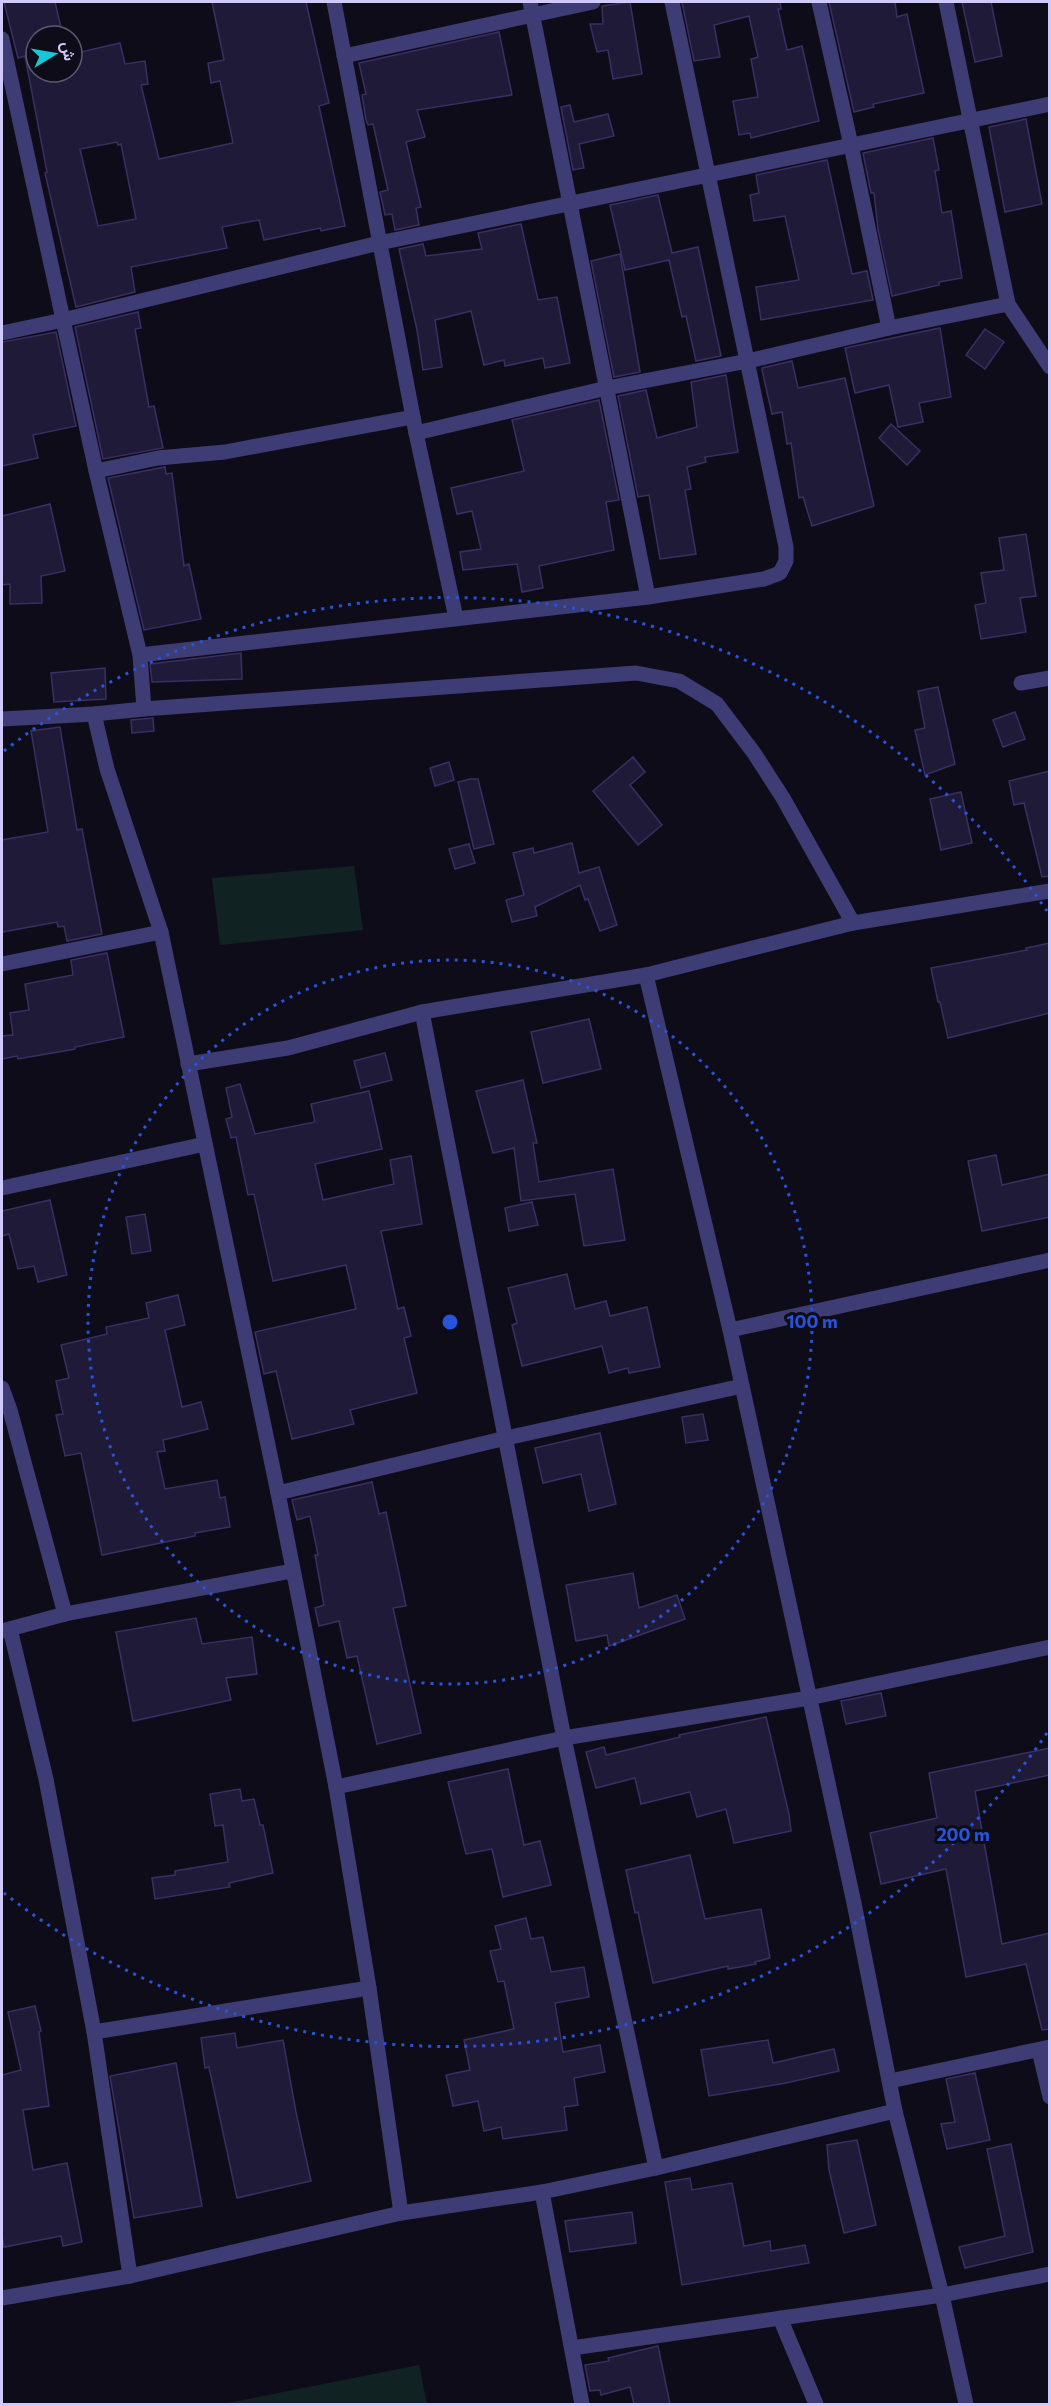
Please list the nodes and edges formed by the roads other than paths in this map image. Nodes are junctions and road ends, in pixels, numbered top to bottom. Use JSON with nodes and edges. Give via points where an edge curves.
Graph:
{"nodes":[{"id":1,"x":334,"y":2,"type":"edge"},
{"id":2,"x":593,"y":2,"type":"edge"},
{"id":3,"x":672,"y":2,"type":"edge"},
{"id":4,"x":819,"y":2,"type":"edge"},
{"id":5,"x":946,"y":2,"type":"edge"},
{"id":6,"x":531,"y":8,"type":"edge"},
{"id":7,"x":2,"y":39,"type":"edge"},
{"id":8,"x":344,"y":56,"type":"junction"},
{"id":9,"x":1050,"y":104,"type":"edge"},
{"id":10,"x":970,"y":120,"type":"junction"},
{"id":11,"x":851,"y":145,"type":"junction"},
{"id":12,"x":707,"y":174,"type":"junction"},
{"id":13,"x":568,"y":203,"type":"junction"},
{"id":14,"x":379,"y":243,"type":"junction"},
{"id":15,"x":1008,"y":304,"type":"junction"},
{"id":16,"x":63,"y":320,"type":"junction"},
{"id":17,"x":889,"y":328,"type":"junction"},
{"id":18,"x":2,"y":333,"type":"edge"},
{"id":19,"x":748,"y":361,"type":"junction"},
{"id":20,"x":1050,"y":367,"type":"edge"},
{"id":21,"x":607,"y":388,"type":"junction"},
{"id":22,"x":414,"y":425,"type":"junction"},
{"id":23,"x":96,"y":471,"type":"junction"},
{"id":24,"x":648,"y":597,"type":"junction"},
{"id":25,"x":456,"y":618,"type":"junction"},
{"id":26,"x":140,"y":656,"type":"junction"},
{"id":27,"x":1050,"y":678,"type":"edge"},
{"id":28,"x":1021,"y":683,"type":"dead end"},
{"id":29,"x":144,"y":709,"type":"junction"},
{"id":30,"x":94,"y":714,"type":"junction"},
{"id":31,"x":2,"y":718,"type":"edge"},
{"id":32,"x":1050,"y":891,"type":"edge"},
{"id":33,"x":853,"y":923,"type":"junction"},
{"id":34,"x":161,"y":932,"type":"junction"},
{"id":35,"x":2,"y":964,"type":"edge"},
{"id":36,"x":646,"y":975,"type":"junction"},
{"id":37,"x":422,"y":1012,"type":"junction"},
{"id":38,"x":188,"y":1064,"type":"junction"},
{"id":39,"x":205,"y":1144,"type":"junction"},
{"id":40,"x":2,"y":1188,"type":"edge"},
{"id":41,"x":1050,"y":1260,"type":"edge"},
{"id":42,"x":730,"y":1330,"type":"junction"},
{"id":43,"x":742,"y":1386,"type":"junction"},
{"id":44,"x":2,"y":1388,"type":"edge"},
{"id":45,"x":506,"y":1438,"type":"junction"},
{"id":46,"x":278,"y":1493,"type":"junction"},
{"id":47,"x":292,"y":1571,"type":"junction"},
{"id":48,"x":65,"y":1614,"type":"junction"},
{"id":49,"x":6,"y":1630,"type":"edge"},
{"id":50,"x":1050,"y":1647,"type":"edge"},
{"id":51,"x":809,"y":1698,"type":"junction"},
{"id":52,"x":564,"y":1738,"type":"junction"},
{"id":53,"x":336,"y":1787,"type":"junction"},
{"id":54,"x":369,"y":1988,"type":"junction"},
{"id":55,"x":94,"y":2032,"type":"junction"},
{"id":56,"x":1044,"y":2049,"type":"edge"},
{"id":57,"x":890,"y":2081,"type":"junction"},
{"id":58,"x":1050,"y":2097,"type":"edge"},
{"id":59,"x":895,"y":2111,"type":"junction"},
{"id":60,"x":656,"y":2168,"type":"junction"},
{"id":61,"x":542,"y":2192,"type":"junction"},
{"id":62,"x":401,"y":2213,"type":"junction"},
{"id":63,"x":1050,"y":2274,"type":"edge"},
{"id":64,"x":130,"y":2276,"type":"junction"},
{"id":65,"x":942,"y":2295,"type":"junction"},
{"id":66,"x":2,"y":2298,"type":"edge"},
{"id":67,"x":780,"y":2318,"type":"junction"},
{"id":68,"x":572,"y":2348,"type":"junction"},
{"id":69,"x":582,"y":2404,"type":"edge"},
{"id":70,"x":816,"y":2404,"type":"edge"},
{"id":71,"x":966,"y":2404,"type":"edge"}],
"edges":[{"from":1,"to":8,"type":"street"},
{"from":2,"to":6,"type":"street"},
{"from":3,"to":12,"type":"street"},
{"from":4,"to":11,"type":"street"},
{"from":5,"to":10,"type":"street"},
{"from":6,"to":8,"type":"street"},
{"from":6,"to":13,"type":"street"},
{"from":7,"to":16,"type":"street"},
{"from":8,"to":14,"type":"street"},
{"from":9,"to":10,"type":"street"},
{"from":10,"to":11,"type":"street"},
{"from":10,"to":15,"type":"street"},
{"from":11,"to":12,"type":"street"},
{"from":11,"to":17,"type":"street"},
{"from":12,"to":13,"type":"street"},
{"from":12,"to":19,"type":"street"},
{"from":13,"to":14,"type":"street"},
{"from":13,"to":21,"type":"street"},
{"from":14,"to":16,"type":"street"},
{"from":14,"to":22,"type":"street"},
{"from":15,"to":17,"type":"street"},
{"from":15,"to":20,"type":"street"},
{"from":16,"to":18,"type":"street"},
{"from":16,"to":23,"type":"street"},
{"from":17,"to":19,"type":"street"},
{"from":19,"to":21,"type":"street"},
{"from":19,"to":24,"type":"street","via":[[786,561],[780,573],[764,579]]},
{"from":21,"to":22,"type":"street"},
{"from":21,"to":24,"type":"street"},
{"from":22,"to":23,"type":"street","via":[[158,458]]},
{"from":22,"to":25,"type":"street"},
{"from":23,"to":26,"type":"street"},
{"from":24,"to":25,"type":"street"},
{"from":25,"to":26,"type":"street"},
{"from":26,"to":29,"type":"street"},
{"from":27,"to":28,"type":"street"},
{"from":29,"to":30,"type":"street"},
{"from":29,"to":33,"type":"street","via":[[636,673],[679,681],[717,704],[754,753]]},
{"from":30,"to":31,"type":"street"},
{"from":30,"to":34,"type":"street","via":[[107,769]]},
{"from":32,"to":33,"type":"street"},
{"from":33,"to":36,"type":"street"},
{"from":34,"to":35,"type":"street"},
{"from":34,"to":38,"type":"street"},
{"from":36,"to":37,"type":"street"},
{"from":36,"to":42,"type":"street"},
{"from":37,"to":38,"type":"street","via":[[288,1048]]},
{"from":37,"to":45,"type":"street"},
{"from":38,"to":39,"type":"street"},
{"from":39,"to":40,"type":"street"},
{"from":39,"to":46,"type":"street"},
{"from":41,"to":42,"type":"street"},
{"from":42,"to":43,"type":"street"},
{"from":43,"to":45,"type":"street"},
{"from":43,"to":51,"type":"street"},
{"from":44,"to":48,"type":"street"},
{"from":45,"to":46,"type":"street"},
{"from":45,"to":52,"type":"street"},
{"from":46,"to":47,"type":"street"},
{"from":47,"to":48,"type":"street"},
{"from":47,"to":53,"type":"street"},
{"from":48,"to":49,"type":"street"},
{"from":49,"to":55,"type":"street","via":[[46,1779]]},
{"from":50,"to":51,"type":"street"},
{"from":51,"to":52,"type":"street"},
{"from":51,"to":57,"type":"street"},
{"from":52,"to":53,"type":"street"},
{"from":52,"to":60,"type":"street"},
{"from":53,"to":54,"type":"street"},
{"from":54,"to":55,"type":"street"},
{"from":54,"to":62,"type":"street"},
{"from":55,"to":64,"type":"street"},
{"from":56,"to":57,"type":"street"},
{"from":56,"to":58,"type":"street"},
{"from":57,"to":59,"type":"street"},
{"from":59,"to":60,"type":"street"},
{"from":59,"to":65,"type":"street"},
{"from":60,"to":61,"type":"street"},
{"from":61,"to":62,"type":"street"},
{"from":61,"to":68,"type":"street"},
{"from":62,"to":64,"type":"street"},
{"from":63,"to":65,"type":"street"},
{"from":64,"to":66,"type":"street"},
{"from":65,"to":67,"type":"street"},
{"from":65,"to":71,"type":"street"},
{"from":67,"to":68,"type":"street"},
{"from":67,"to":70,"type":"street"},
{"from":68,"to":69,"type":"street"}]}
